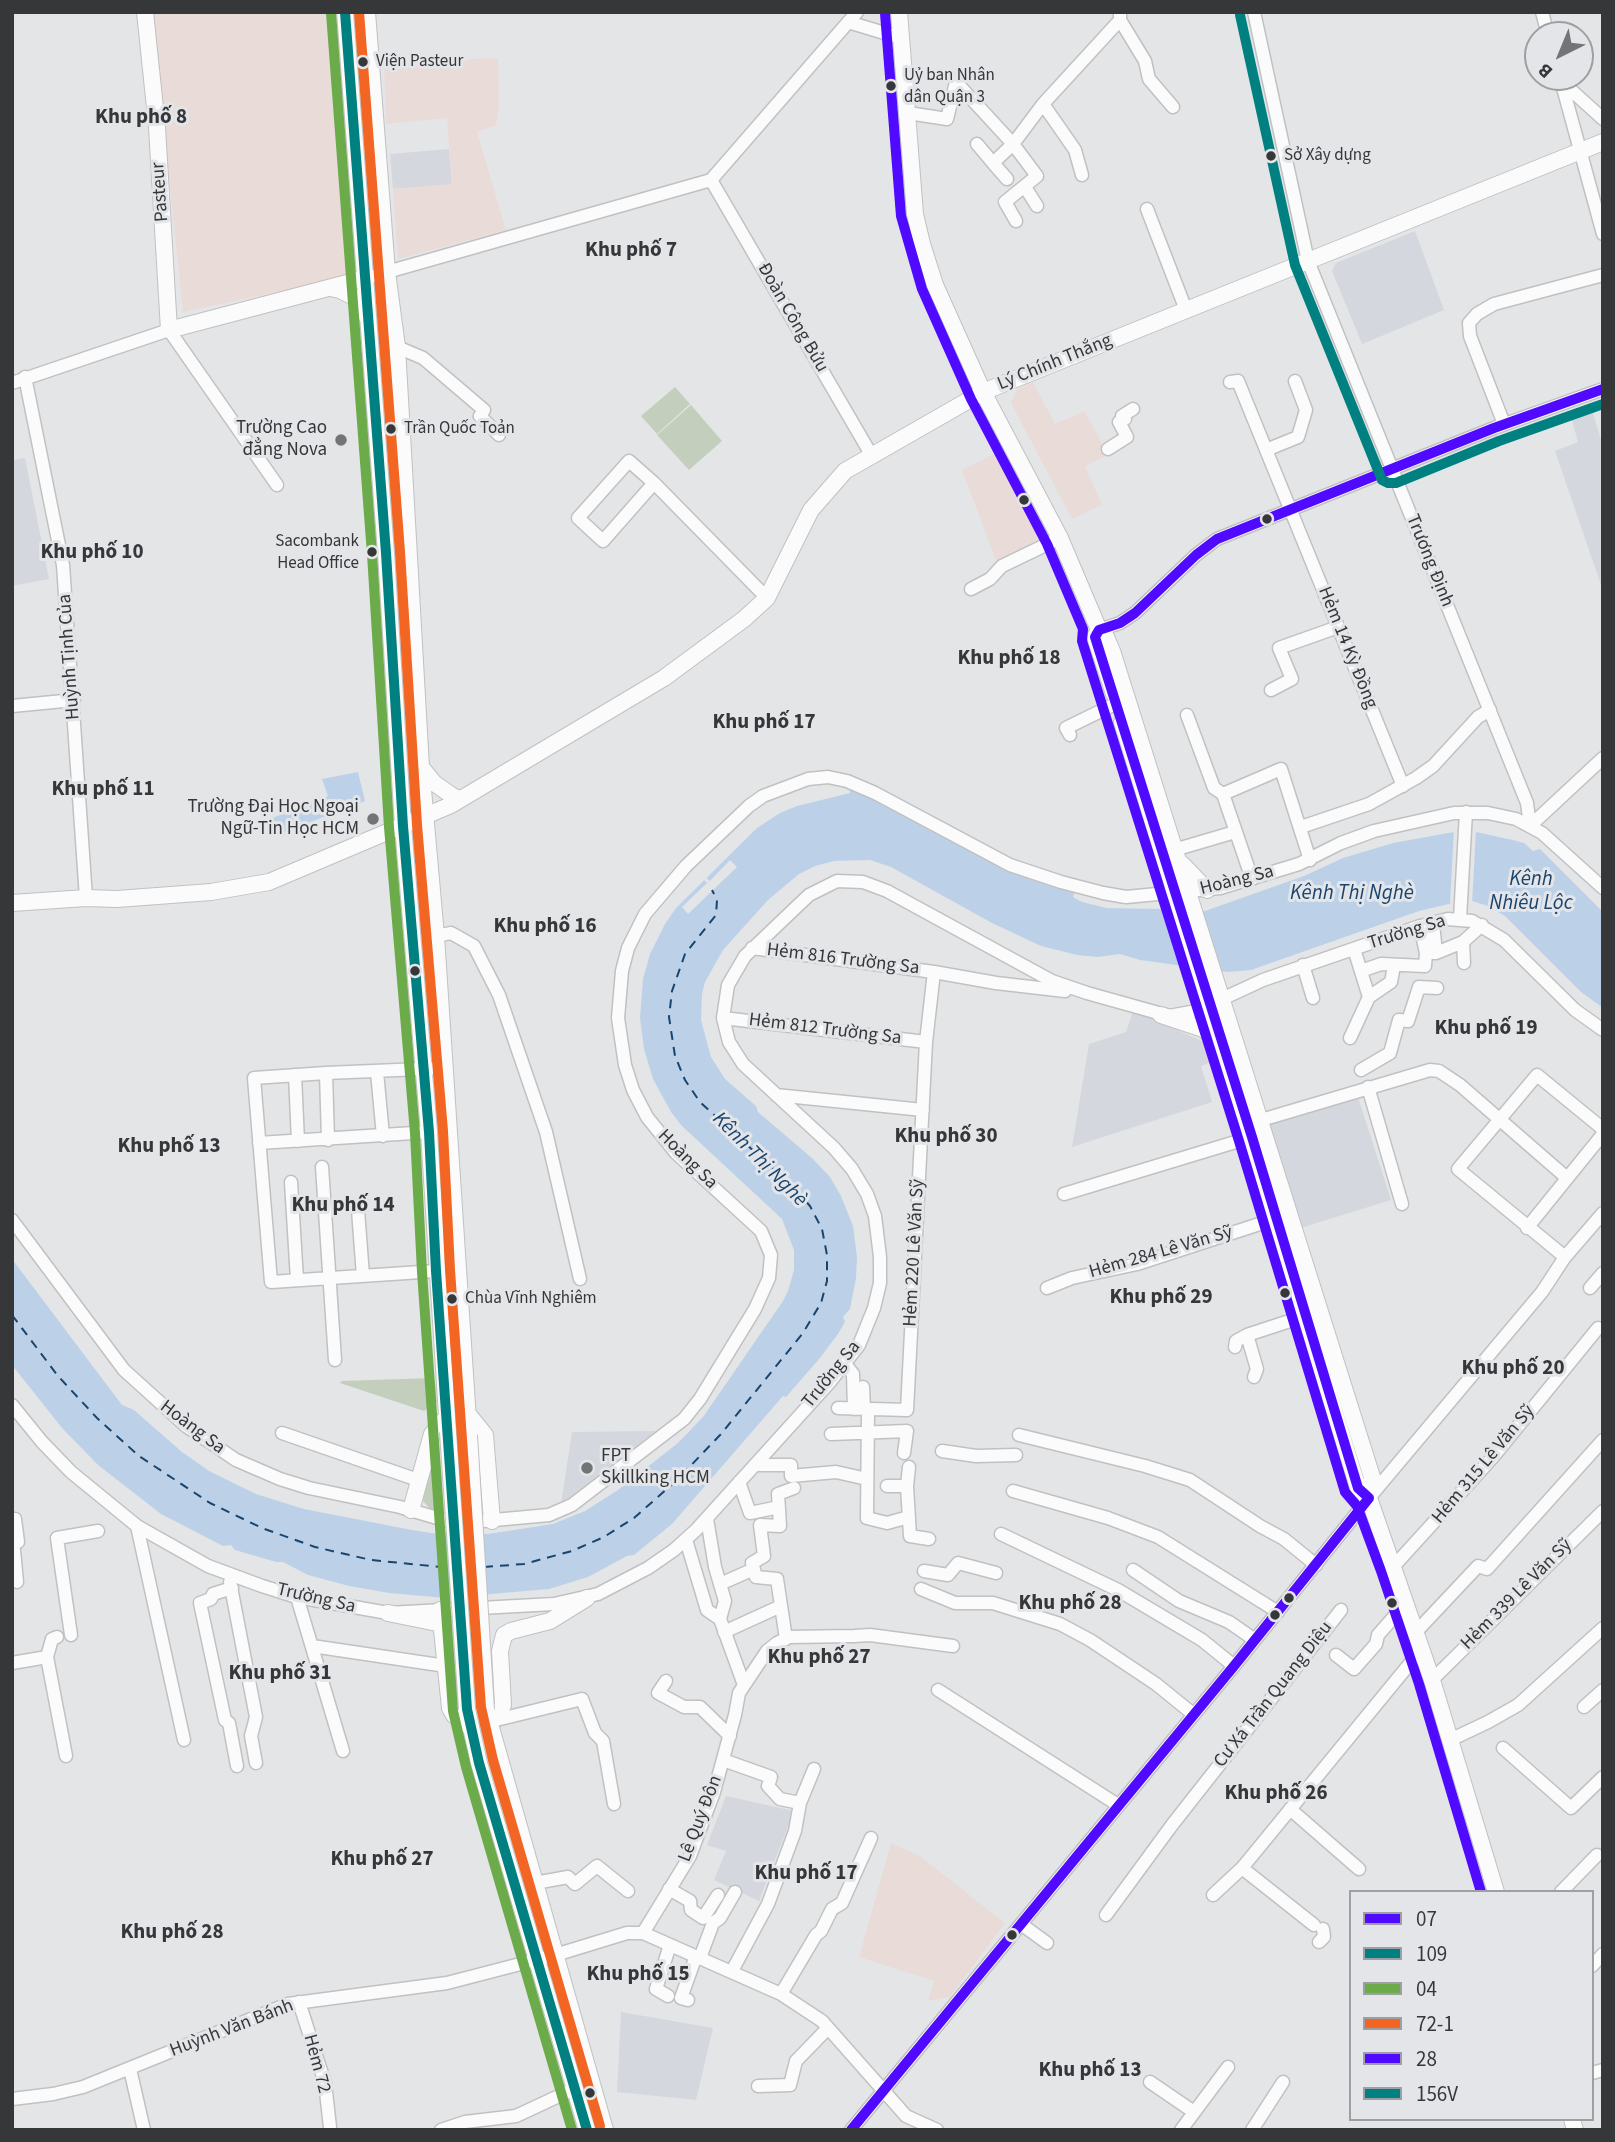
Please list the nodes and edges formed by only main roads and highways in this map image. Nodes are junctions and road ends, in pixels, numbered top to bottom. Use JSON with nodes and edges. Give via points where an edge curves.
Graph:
{"nodes":[{"id":1,"x":145,"y":12,"type":"edge"},
{"id":2,"x":345,"y":12,"type":"edge"},
{"id":3,"x":368,"y":12,"type":"edge"},
{"id":4,"x":899,"y":12,"type":"edge"},
{"id":5,"x":1603,"y":142,"type":"edge"},
{"id":6,"x":366,"y":278,"type":"junction"},
{"id":7,"x":330,"y":288,"type":"junction"},
{"id":8,"x":369,"y":322,"type":"junction"},
{"id":9,"x":983,"y":392,"type":"junction"},
{"id":10,"x":1099,"y":630,"type":"junction"},
{"id":11,"x":421,"y":767,"type":"junction"},
{"id":12,"x":461,"y":799,"type":"junction"},
{"id":13,"x":425,"y":817,"type":"junction"},
{"id":14,"x":403,"y":826,"type":"junction"},
{"id":15,"x":1175,"y":853,"type":"junction"},
{"id":16,"x":1207,"y":890,"type":"road end"},
{"id":17,"x":1182,"y":893,"type":"junction"},
{"id":18,"x":12,"y":903,"type":"edge"},
{"id":19,"x":1213,"y":993,"type":"junction"},
{"id":20,"x":1161,"y":1015,"type":"road end"},
{"id":21,"x":1223,"y":1047,"type":"junction"},
{"id":22,"x":1252,"y":1127,"type":"junction"},
{"id":23,"x":1283,"y":1217,"type":"junction"},
{"id":24,"x":444,"y":1373,"type":"junction"},
{"id":25,"x":465,"y":1377,"type":"junction"},
{"id":26,"x":468,"y":1415,"type":"junction"},
{"id":27,"x":447,"y":1424,"type":"junction"},
{"id":28,"x":1369,"y":1498,"type":"junction"},
{"id":29,"x":411,"y":1510,"type":"road end"},
{"id":30,"x":492,"y":1521,"type":"road end"},
{"id":31,"x":587,"y":1598,"type":"road end"},
{"id":32,"x":388,"y":1612,"type":"road end"},
{"id":33,"x":487,"y":1716,"type":"junction"},
{"id":34,"x":470,"y":1727,"type":"junction"},
{"id":35,"x":1495,"y":1890,"type":"edge"},
{"id":36,"x":587,"y":2130,"type":"edge"},
{"id":37,"x":605,"y":2130,"type":"edge"}],
"edges":[{"from":1,"to":7,"type":"main road","name":"Pasteur","via":[[170,330]]},
{"from":2,"to":6,"type":"main road"},
{"from":3,"to":11,"type":"main road","via":[[397,347]]},
{"from":4,"to":9,"type":"main road","via":[[915,214],[935,285]]},
{"from":5,"to":9,"type":"main road","name":"Lý Chính Thắng"},
{"from":6,"to":7,"type":"main road"},
{"from":6,"to":8,"type":"main road"},
{"from":7,"to":8,"type":"main road","via":[[354,297]]},
{"from":8,"to":14,"type":"main road"},
{"from":9,"to":10,"type":"main road","via":[[1060,538]]},
{"from":9,"to":12,"type":"main road","name":"Lý Chính Thắng","via":[[845,471],[811,510],[767,598],[744,620],[685,665]]},
{"from":10,"to":15,"type":"main road","via":[[1112,651]]},
{"from":10,"to":17,"type":"main road","via":[[1095,638]]},
{"from":11,"to":12,"type":"main road","via":[[434,783]]},
{"from":11,"to":13,"type":"main road"},
{"from":12,"to":13,"type":"main road","name":"Lý Chính Thắng"},
{"from":13,"to":14,"type":"main road","name":"Lý Chính Thắng"},
{"from":13,"to":25,"type":"main road"},
{"from":14,"to":18,"type":"main road","name":"Lý Chính Thắng","via":[[269,882],[211,892]]},
{"from":14,"to":24,"type":"main road"},
{"from":15,"to":16,"type":"main road"},
{"from":15,"to":17,"type":"main road"},
{"from":17,"to":19,"type":"main road"},
{"from":19,"to":21,"type":"main road"},
{"from":19,"to":22,"type":"main road"},
{"from":20,"to":21,"type":"main road","via":[[1203,1029]]},
{"from":21,"to":22,"type":"main road"},
{"from":22,"to":23,"type":"main road"},
{"from":23,"to":28,"type":"main road","via":[[1372,1477]]},
{"from":23,"to":28,"type":"main road","via":[[1305,1315],[1358,1488]]},
{"from":24,"to":25,"type":"main road"},
{"from":24,"to":27,"type":"main road"},
{"from":25,"to":26,"type":"main road"},
{"from":26,"to":30,"type":"main road","via":[[485,1435]]},
{"from":26,"to":33,"type":"main road","bridge":true},
{"from":27,"to":29,"type":"main road","via":[[432,1433]]},
{"from":27,"to":34,"type":"main road","bridge":true},
{"from":28,"to":35,"type":"main road","via":[[1432,1681]]},
{"from":31,"to":33,"type":"main road","via":[[550,1621],[503,1636],[503,1704],[500,1712]]},
{"from":32,"to":34,"type":"main road","via":[[441,1617],[451,1711]]},
{"from":33,"to":37,"type":"main road"},
{"from":34,"to":36,"type":"main road"}]}
